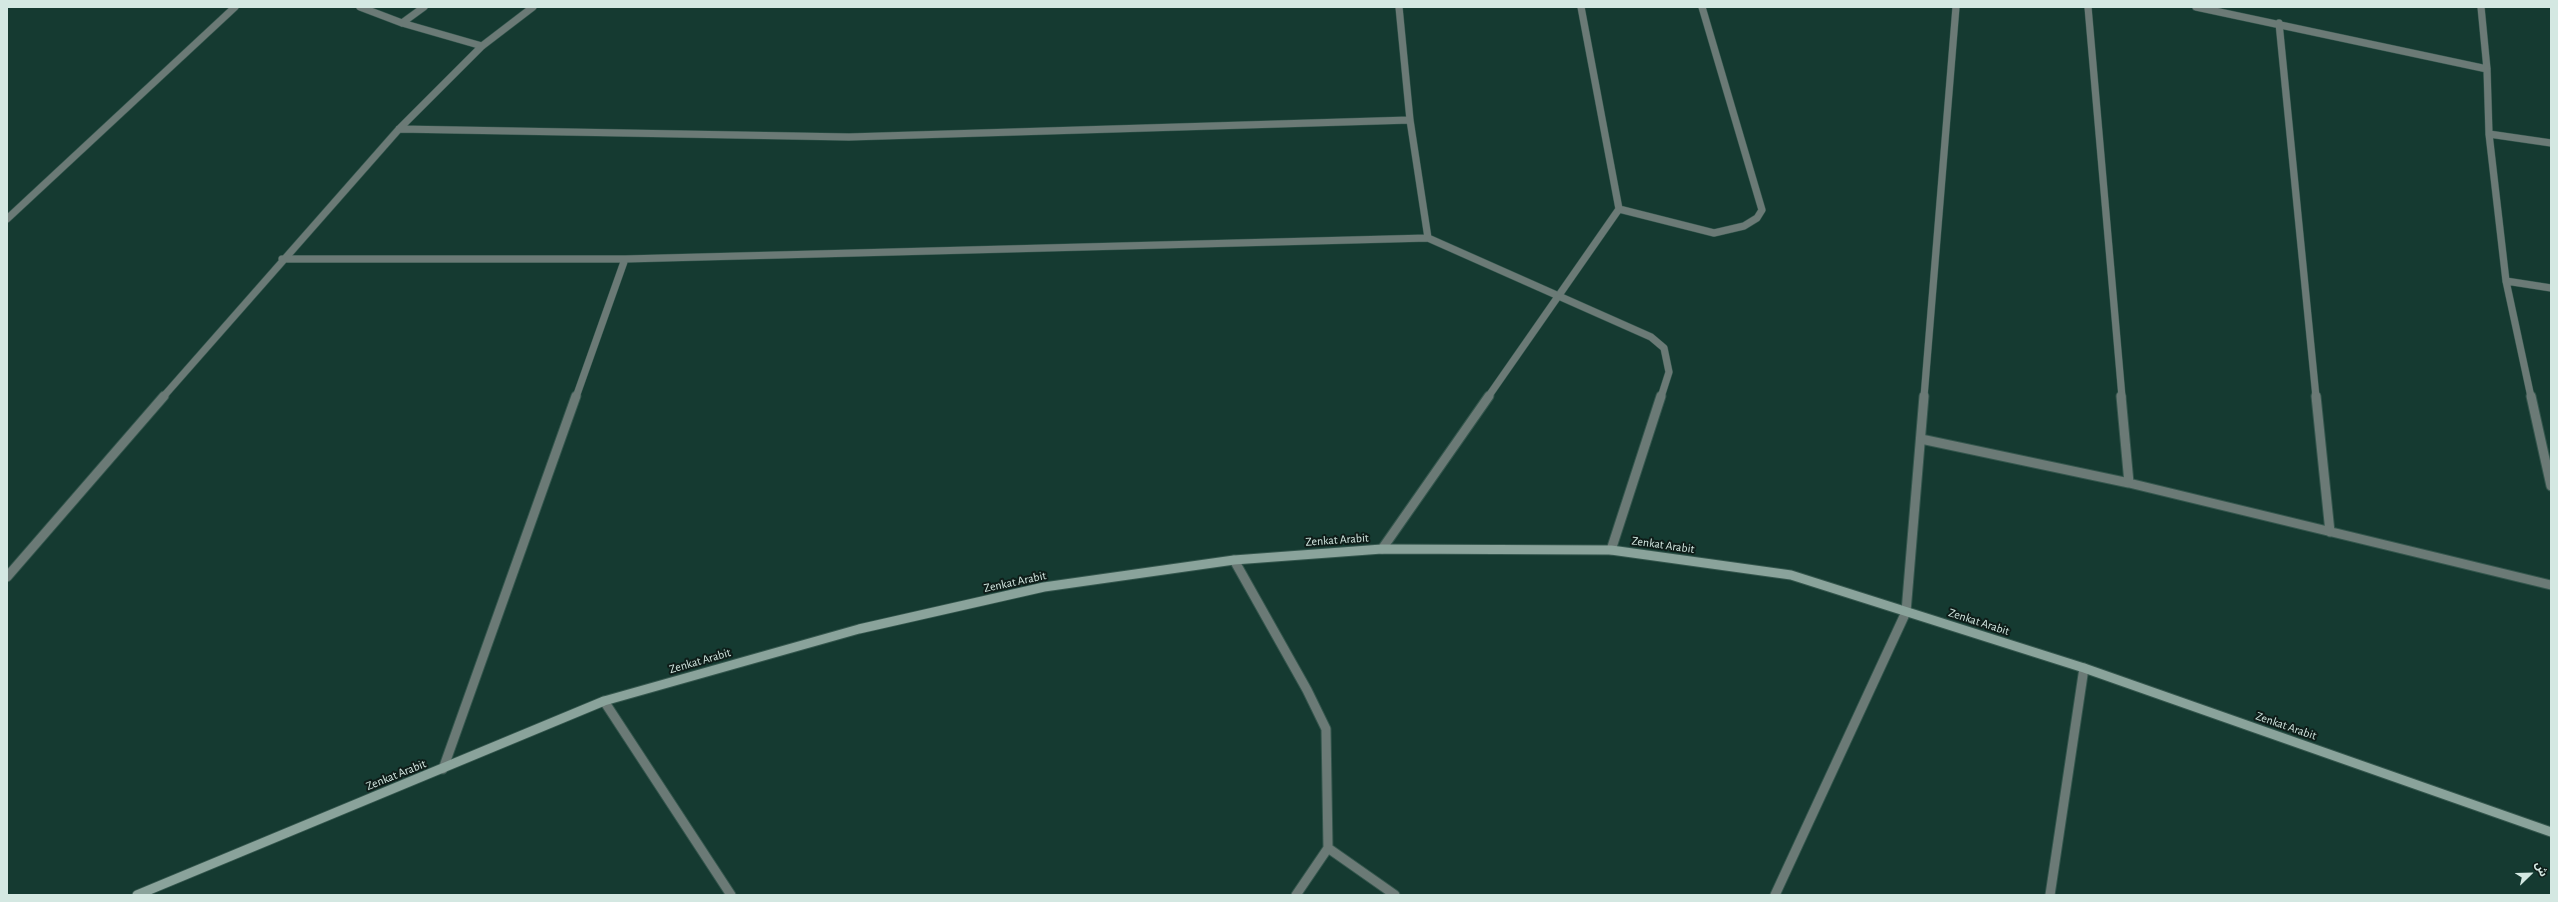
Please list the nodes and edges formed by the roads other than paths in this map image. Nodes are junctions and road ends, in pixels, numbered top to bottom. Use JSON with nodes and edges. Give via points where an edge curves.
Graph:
{"nodes":[{"id":1,"x":234,"y":7,"type":"edge"},
{"id":2,"x":360,"y":7,"type":"edge"},
{"id":3,"x":424,"y":7,"type":"edge"},
{"id":4,"x":533,"y":7,"type":"edge"},
{"id":5,"x":1399,"y":7,"type":"edge"},
{"id":6,"x":1581,"y":7,"type":"edge"},
{"id":7,"x":1702,"y":7,"type":"edge"},
{"id":8,"x":1956,"y":7,"type":"edge"},
{"id":9,"x":2088,"y":7,"type":"edge"},
{"id":10,"x":2196,"y":7,"type":"edge"},
{"id":11,"x":2481,"y":7,"type":"edge"},
{"id":12,"x":402,"y":23,"type":"junction"},
{"id":13,"x":2280,"y":23,"type":"junction"},
{"id":14,"x":482,"y":46,"type":"junction"},
{"id":15,"x":2487,"y":69,"type":"junction"},
{"id":16,"x":1410,"y":120,"type":"junction"},
{"id":17,"x":399,"y":129,"type":"junction"},
{"id":18,"x":2489,"y":134,"type":"junction"},
{"id":19,"x":2551,"y":143,"type":"edge"},
{"id":20,"x":1619,"y":209,"type":"junction"},
{"id":21,"x":7,"y":219,"type":"edge"},
{"id":22,"x":1428,"y":238,"type":"junction"},
{"id":23,"x":282,"y":259,"type":"junction"},
{"id":24,"x":625,"y":259,"type":"junction"},
{"id":25,"x":2506,"y":281,"type":"junction"},
{"id":26,"x":2551,"y":288,"type":"edge"},
{"id":27,"x":1558,"y":296,"type":"junction"},
{"id":28,"x":1921,"y":439,"type":"junction"},
{"id":29,"x":2548,"y":459,"type":"edge"},
{"id":30,"x":2130,"y":484,"type":"junction"},
{"id":31,"x":2551,"y":486,"type":"edge"},
{"id":32,"x":2330,"y":532,"type":"junction"},
{"id":33,"x":1382,"y":549,"type":"junction"},
{"id":34,"x":1611,"y":550,"type":"junction"},
{"id":35,"x":1234,"y":560,"type":"junction"},
{"id":36,"x":7,"y":577,"type":"edge"},
{"id":37,"x":2551,"y":585,"type":"edge"},
{"id":38,"x":1906,"y":612,"type":"junction"},
{"id":39,"x":2084,"y":668,"type":"junction"},
{"id":40,"x":604,"y":701,"type":"junction"},
{"id":41,"x":443,"y":769,"type":"junction"},
{"id":42,"x":2551,"y":832,"type":"edge"},
{"id":43,"x":1328,"y":848,"type":"junction"},
{"id":44,"x":137,"y":895,"type":"edge"},
{"id":45,"x":731,"y":895,"type":"edge"},
{"id":46,"x":1296,"y":895,"type":"edge"},
{"id":47,"x":1395,"y":895,"type":"edge"},
{"id":48,"x":1775,"y":895,"type":"edge"},
{"id":49,"x":2050,"y":895,"type":"edge"}],
"edges":[{"from":1,"to":21,"type":"street"},
{"from":2,"to":12,"type":"street"},
{"from":3,"to":12,"type":"street"},
{"from":4,"to":14,"type":"street"},
{"from":5,"to":16,"type":"street"},
{"from":6,"to":20,"type":"street"},
{"from":7,"to":20,"type":"street","via":[[1762,210],[1757,218],[1744,226],[1714,233]]},
{"from":8,"to":28,"type":"street"},
{"from":9,"to":30,"type":"street"},
{"from":10,"to":13,"type":"street"},
{"from":11,"to":15,"type":"street"},
{"from":12,"to":14,"type":"street"},
{"from":13,"to":15,"type":"street"},
{"from":13,"to":32,"type":"street"},
{"from":14,"to":17,"type":"street"},
{"from":15,"to":18,"type":"street"},
{"from":16,"to":17,"type":"street","via":[[849,137]]},
{"from":16,"to":22,"type":"street"},
{"from":17,"to":23,"type":"street"},
{"from":18,"to":19,"type":"street"},
{"from":18,"to":25,"type":"street"},
{"from":20,"to":27,"type":"street"},
{"from":22,"to":24,"type":"street"},
{"from":22,"to":27,"type":"street"},
{"from":23,"to":24,"type":"street"},
{"from":23,"to":36,"type":"street"},
{"from":24,"to":41,"type":"street"},
{"from":25,"to":26,"type":"street"},
{"from":25,"to":29,"type":"street"},
{"from":27,"to":33,"type":"street"},
{"from":27,"to":34,"type":"street","via":[[1651,337],[1664,348],[1668,360],[1669,372]]},
{"from":28,"to":30,"type":"street"},
{"from":28,"to":38,"type":"street"},
{"from":29,"to":31,"type":"street"},
{"from":30,"to":32,"type":"street"},
{"from":32,"to":37,"type":"street"},
{"from":33,"to":34,"type":"street","name":"Zenkat Arabit"},
{"from":33,"to":35,"type":"street","name":"Zenkat Arabit"},
{"from":34,"to":38,"type":"street","name":"Zenkat Arabit","via":[[1791,575]]},
{"from":35,"to":40,"type":"street","name":"Zenkat Arabit","via":[[1037,589],[859,629]]},
{"from":35,"to":43,"type":"street","via":[[1326,729]]},
{"from":38,"to":39,"type":"street","name":"Zenkat Arabit"},
{"from":38,"to":48,"type":"street"},
{"from":39,"to":42,"type":"street","name":"Zenkat Arabit"},
{"from":39,"to":49,"type":"street"},
{"from":40,"to":41,"type":"street","name":"Zenkat Arabit"},
{"from":40,"to":45,"type":"street"},
{"from":41,"to":44,"type":"street","name":"Zenkat Arabit"},
{"from":43,"to":46,"type":"street"},
{"from":43,"to":47,"type":"street"}]}
